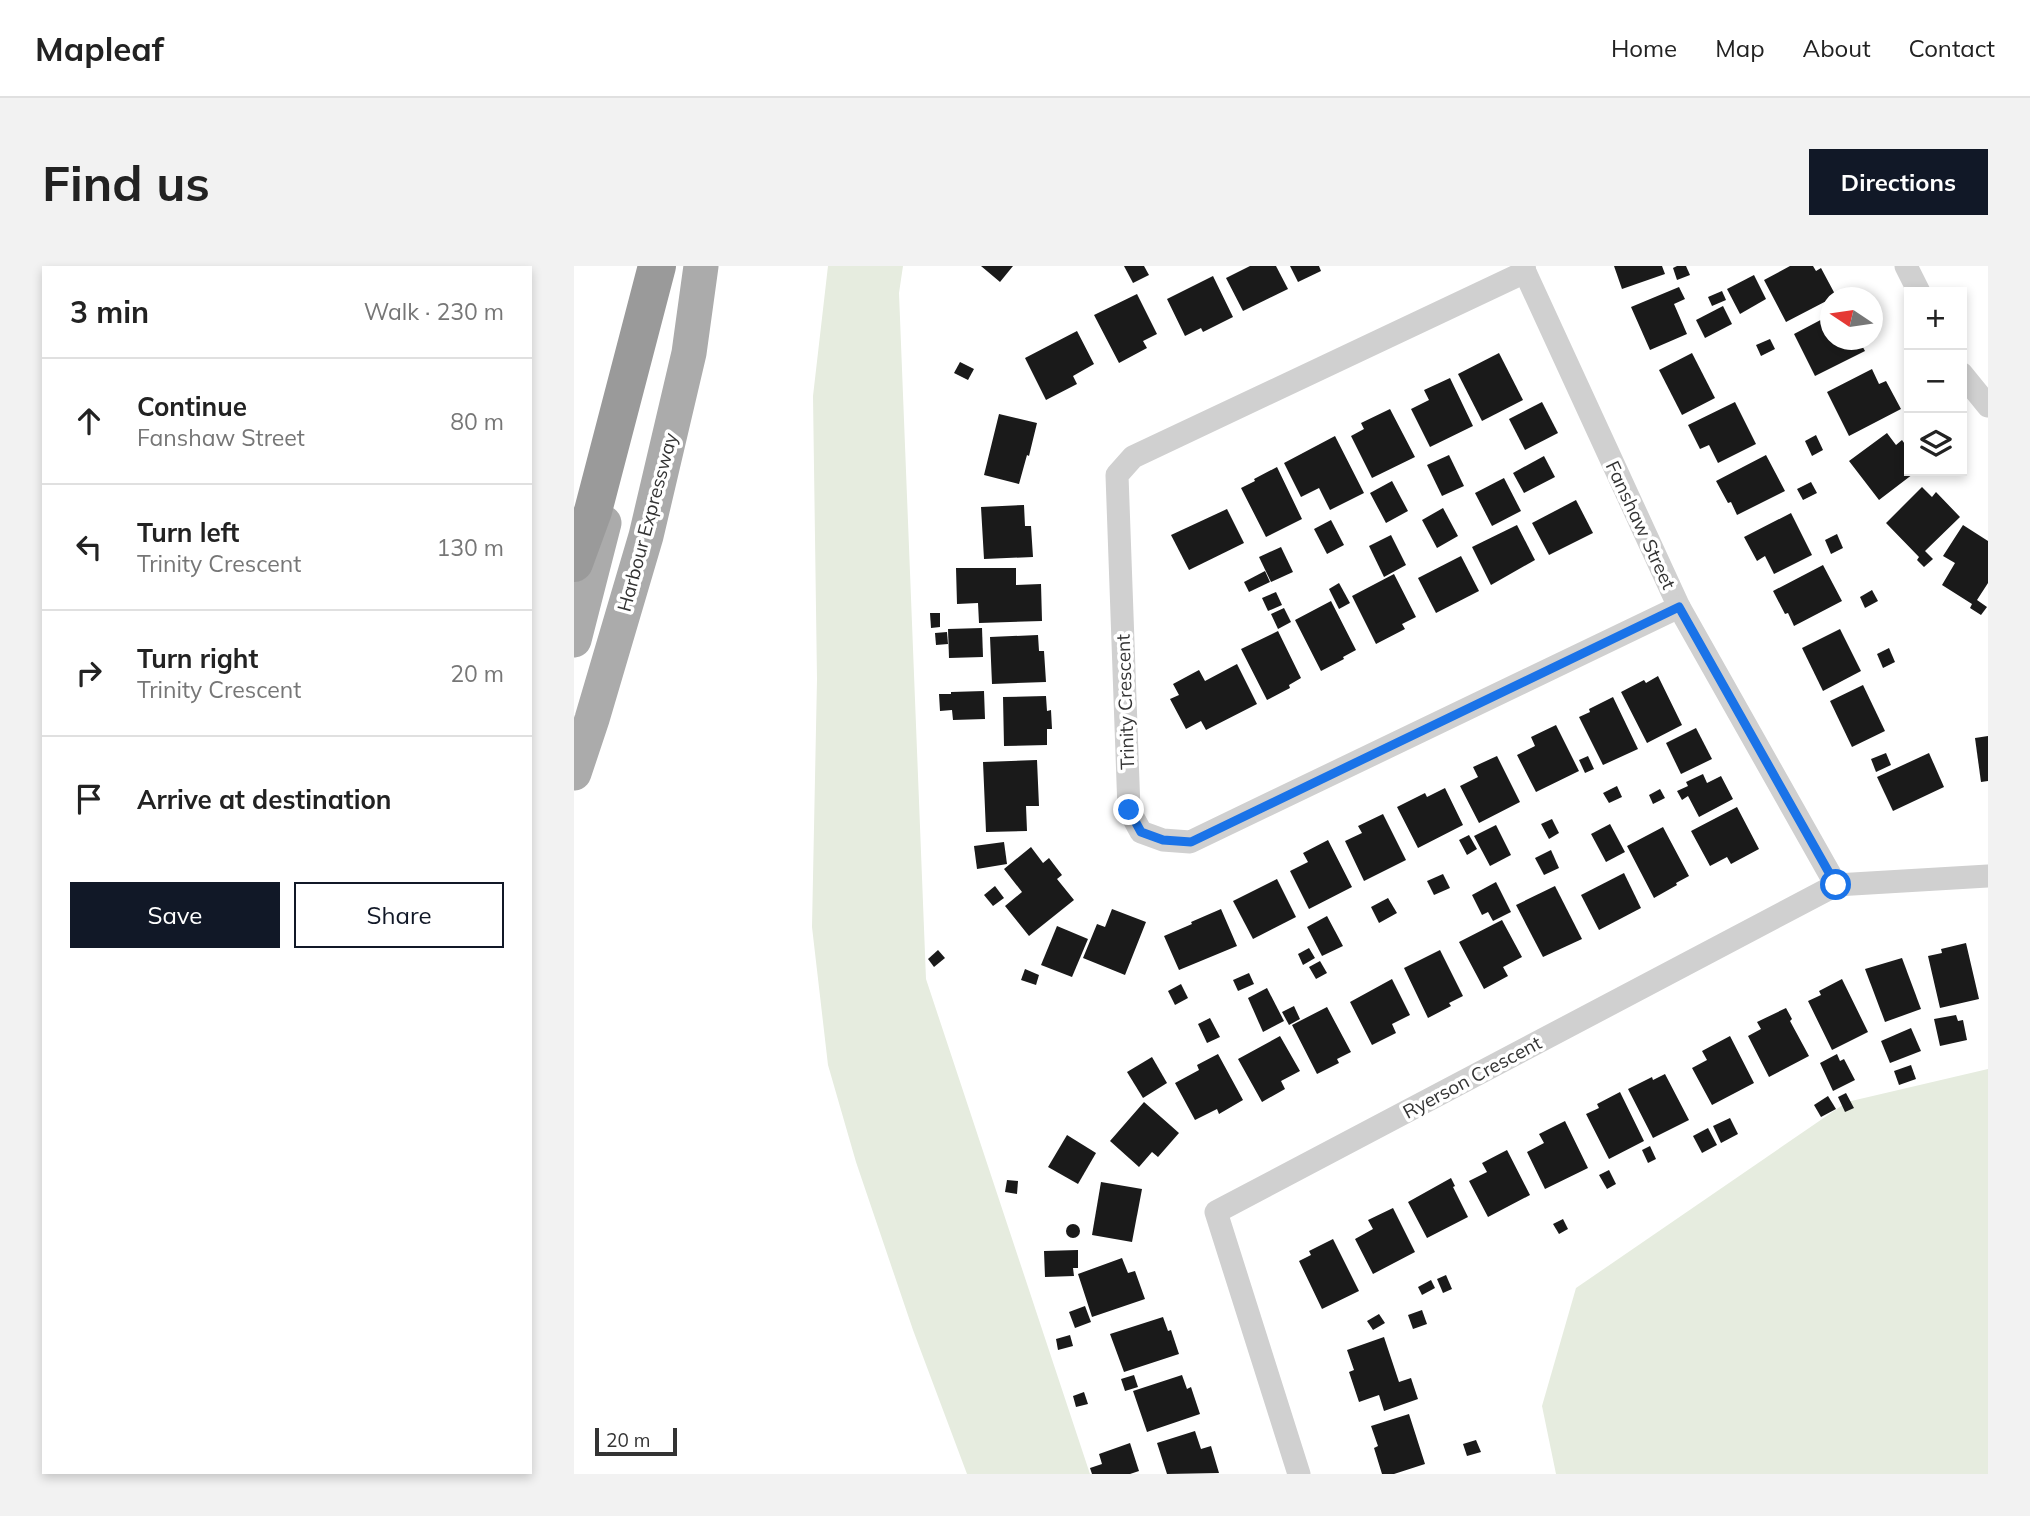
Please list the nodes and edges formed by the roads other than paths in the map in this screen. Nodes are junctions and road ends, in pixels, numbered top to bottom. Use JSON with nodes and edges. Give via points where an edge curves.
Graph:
{"nodes":[{"id":1,"x":658,"y":266,"type":"edge"},
{"id":2,"x":701,"y":266,"type":"edge"},
{"id":3,"x":1906,"y":266,"type":"edge"},
{"id":4,"x":1525,"y":269,"type":"edge"},
{"id":5,"x":1916,"y":287,"type":"edge"},
{"id":6,"x":1967,"y":380,"type":"edge"},
{"id":7,"x":1988,"y":406,"type":"edge"},
{"id":8,"x":574,"y":563,"type":"edge"},
{"id":9,"x":1679,"y":607,"type":"junction"},
{"id":10,"x":574,"y":639,"type":"edge"},
{"id":11,"x":574,"y":773,"type":"edge"},
{"id":12,"x":1988,"y":876,"type":"edge"},
{"id":13,"x":1836,"y":885,"type":"junction"},
{"id":14,"x":1299,"y":1474,"type":"edge"}],
"edges":[{"from":1,"to":8,"type":"highway","via":[[593,511]]},
{"from":1,"to":10,"type":"main road","via":[[629,428]]},
{"from":2,"to":11,"type":"main road","name":"Harbour Expressway","via":[[689,353],[646,536]]},
{"from":3,"to":5,"type":"street"},
{"from":4,"to":9,"type":"street","name":"Fanshaw Street"},
{"from":4,"to":9,"type":"street","name":"Trinity Crescent","via":[[1133,457],[1118,475],[1129,810],[1141,832],[1163,840],[1191,842]]},
{"from":6,"to":7,"type":"street"},
{"from":9,"to":13,"type":"street","name":"Fanshaw Street"},
{"from":12,"to":13,"type":"street","name":"Ryerson Crescent"},
{"from":13,"to":14,"type":"street","name":"Ryerson Crescent","via":[[1216,1212]]}]}
